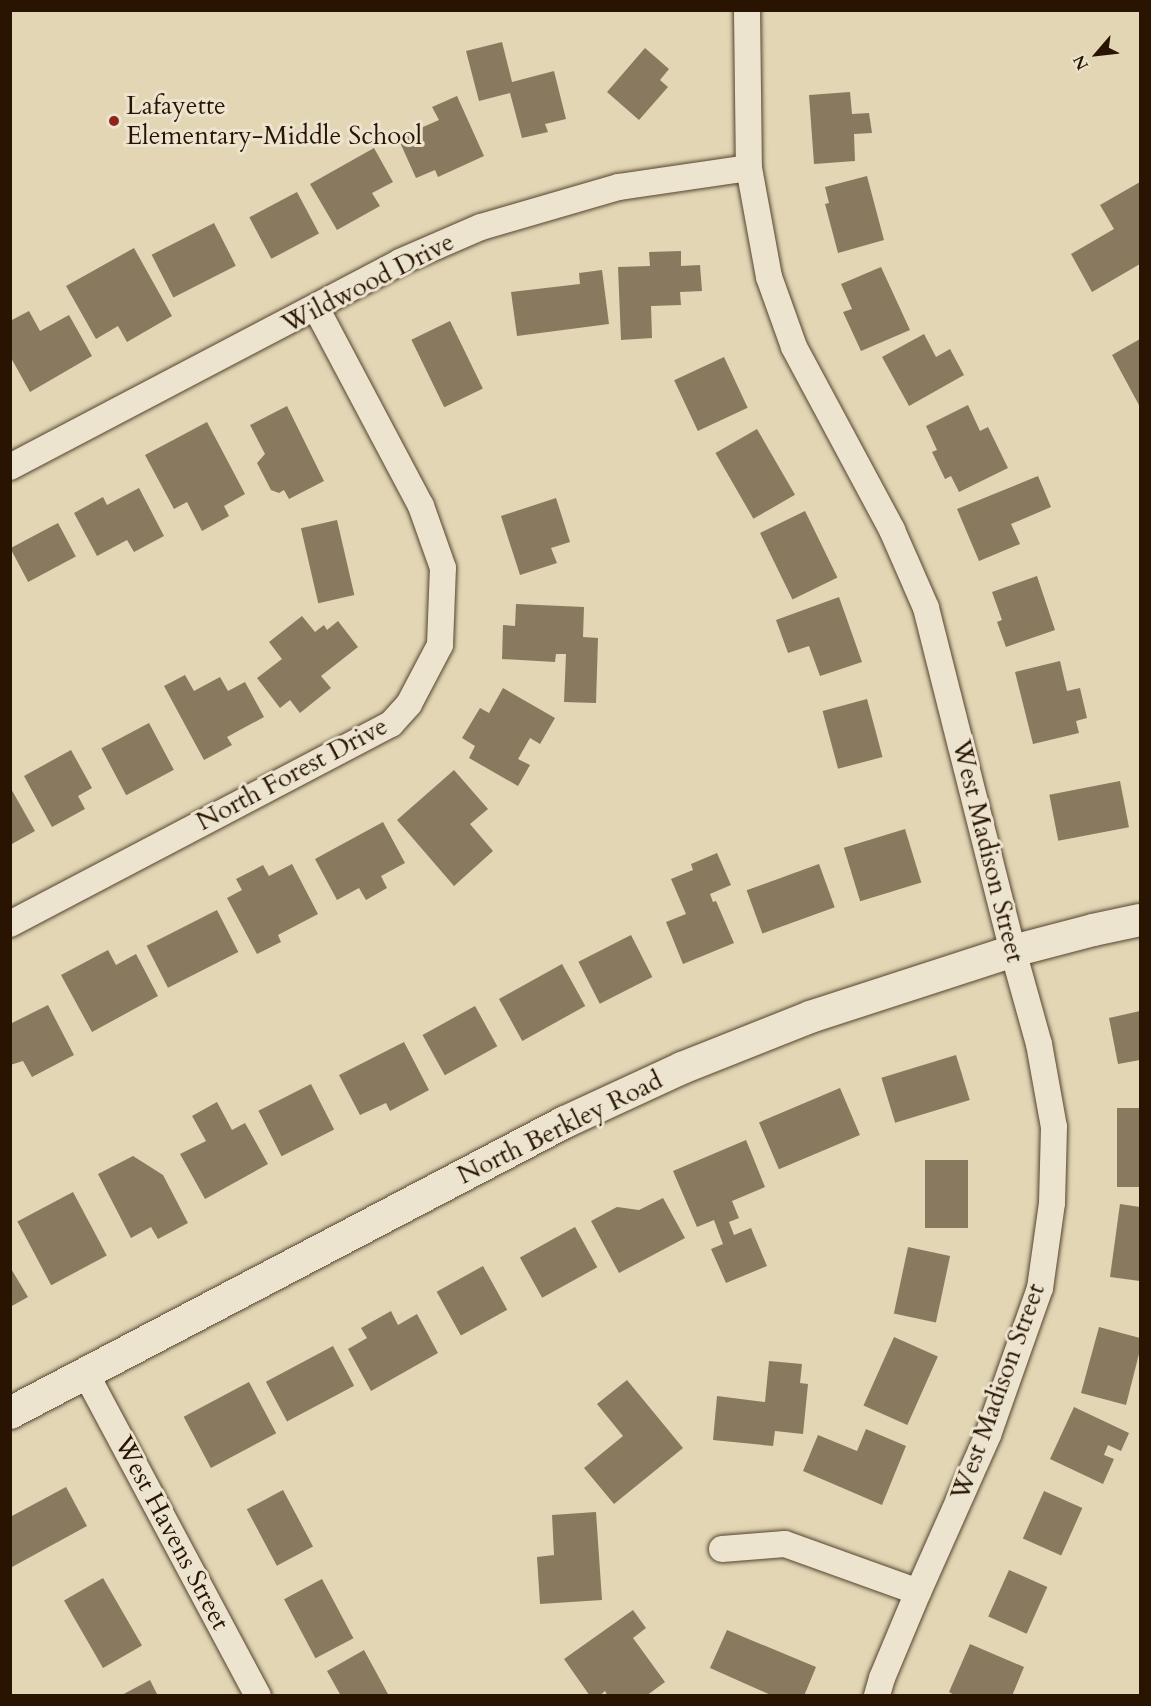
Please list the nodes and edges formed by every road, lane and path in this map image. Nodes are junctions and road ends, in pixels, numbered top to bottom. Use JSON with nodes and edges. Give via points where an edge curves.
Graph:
{"nodes":[{"id":1,"x":747,"y":10,"type":"edge"},
{"id":2,"x":749,"y":168,"type":"junction"},
{"id":3,"x":316,"y":308,"type":"junction"},
{"id":4,"x":10,"y":467,"type":"edge"},
{"id":5,"x":1140,"y":921,"type":"edge"},
{"id":6,"x":10,"y":924,"type":"edge"},
{"id":7,"x":1013,"y":951,"type":"junction"},
{"id":8,"x":85,"y":1372,"type":"junction"},
{"id":9,"x":10,"y":1413,"type":"edge"},
{"id":10,"x":722,"y":1549,"type":"dead end"},
{"id":11,"x":918,"y":1592,"type":"junction"},
{"id":12,"x":258,"y":1695,"type":"edge"},
{"id":13,"x":877,"y":1695,"type":"edge"}],
"edges":[{"from":1,"to":2,"type":"street","name":"West Madison Street"},
{"from":2,"to":3,"type":"street","name":"Wildwood Drive","via":[[619,187],[481,227],[400,262]]},
{"from":2,"to":7,"type":"street","name":"West Madison Street","via":[[769,277],[794,347],[892,530],[926,608]]},
{"from":3,"to":4,"type":"street","name":"Wildwood Drive"},
{"from":3,"to":6,"type":"street","name":"North Forest Drive","via":[[421,506],[443,568],[440,645],[409,704],[391,724]]},
{"from":5,"to":7,"type":"street","name":"North Berkley Road"},
{"from":7,"to":8,"type":"street","name":"North Berkley Road","via":[[810,1017],[671,1073],[566,1122]]},
{"from":7,"to":11,"type":"street","name":"West Madison Street","via":[[1039,1044],[1054,1127],[1052,1203],[1040,1288],[988,1435]]},
{"from":8,"to":9,"type":"street","name":"North Berkley Road"},
{"from":8,"to":12,"type":"street","name":"West Havens Street"},
{"from":10,"to":11,"type":"street","via":[[784,1544]]},
{"from":11,"to":13,"type":"street","name":"West Madison Street"}]}
